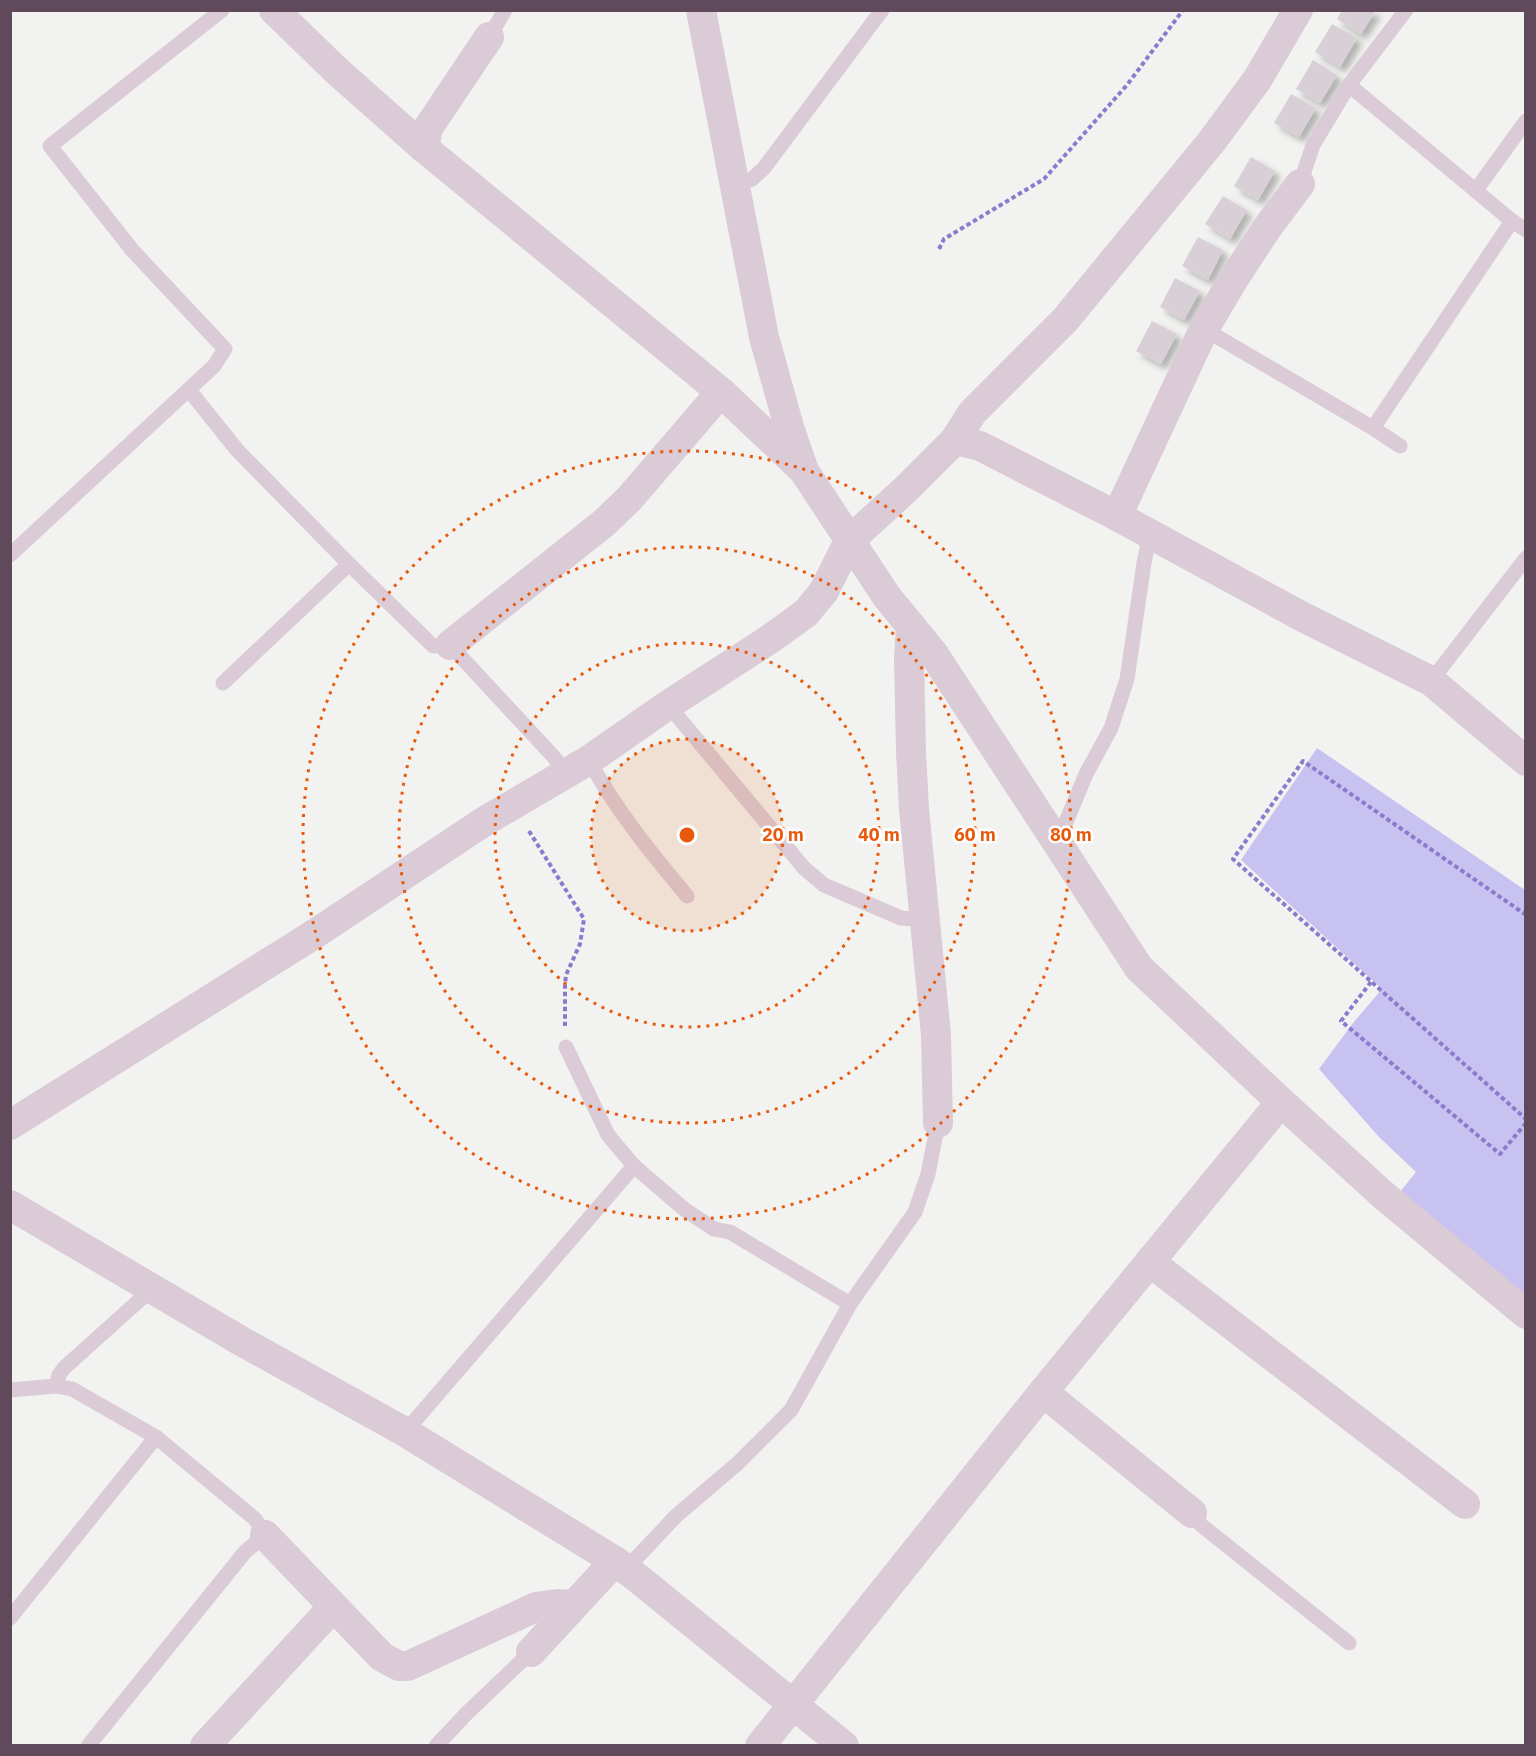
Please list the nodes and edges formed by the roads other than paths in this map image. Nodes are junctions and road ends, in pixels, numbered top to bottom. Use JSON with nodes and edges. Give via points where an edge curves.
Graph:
{"nodes":[{"id":1,"x":222,"y":10,"type":"edge"},
{"id":2,"x":274,"y":10,"type":"edge"},
{"id":3,"x":505,"y":10,"type":"edge"},
{"id":4,"x":701,"y":10,"type":"edge"},
{"id":5,"x":882,"y":10,"type":"edge"},
{"id":6,"x":1298,"y":10,"type":"edge"},
{"id":7,"x":1406,"y":10,"type":"edge"},
{"id":8,"x":489,"y":37,"type":"joint"},
{"id":9,"x":1349,"y":85,"type":"junction"},
{"id":10,"x":1526,"y":121,"type":"edge"},
{"id":11,"x":423,"y":148,"type":"junction"},
{"id":12,"x":1299,"y":184,"type":"joint"},
{"id":13,"x":735,"y":186,"type":"junction"},
{"id":14,"x":1476,"y":190,"type":"junction"},
{"id":15,"x":1512,"y":221,"type":"junction"},
{"id":16,"x":1526,"y":230,"type":"edge"},
{"id":17,"x":1204,"y":329,"type":"junction"},
{"id":18,"x":189,"y":390,"type":"junction"},
{"id":19,"x":721,"y":392,"type":"junction"},
{"id":20,"x":1373,"y":428,"type":"junction"},
{"id":21,"x":955,"y":440,"type":"junction"},
{"id":22,"x":1400,"y":446,"type":"dead end"},
{"id":23,"x":804,"y":471,"type":"junction"},
{"id":24,"x":1117,"y":516,"type":"junction"},
{"id":25,"x":1150,"y":534,"type":"junction"},
{"id":26,"x":849,"y":541,"type":"junction"},
{"id":27,"x":10,"y":555,"type":"edge"},
{"id":28,"x":1526,"y":558,"type":"edge"},
{"id":29,"x":349,"y":564,"type":"junction"},
{"id":30,"x":911,"y":626,"type":"junction"},
{"id":31,"x":450,"y":645,"type":"junction"},
{"id":32,"x":1431,"y":681,"type":"junction"},
{"id":33,"x":223,"y":682,"type":"dead end"},
{"id":34,"x":668,"y":705,"type":"junction"},
{"id":35,"x":1526,"y":760,"type":"edge"},
{"id":36,"x":578,"y":767,"type":"junction"},
{"id":37,"x":1053,"y":838,"type":"junction"},
{"id":38,"x":687,"y":896,"type":"dead end"},
{"id":39,"x":926,"y":920,"type":"junction"},
{"id":40,"x":566,"y":1047,"type":"road end"},
{"id":41,"x":1281,"y":1102,"type":"junction"},
{"id":42,"x":938,"y":1123,"type":"joint"},
{"id":43,"x":10,"y":1125,"type":"edge"},
{"id":44,"x":634,"y":1166,"type":"junction"},
{"id":45,"x":10,"y":1204,"type":"edge"},
{"id":46,"x":1150,"y":1262,"type":"junction"},
{"id":47,"x":153,"y":1288,"type":"junction"},
{"id":48,"x":850,"y":1304,"type":"junction"},
{"id":49,"x":1526,"y":1314,"type":"edge"},
{"id":50,"x":56,"y":1386,"type":"junction"},
{"id":51,"x":10,"y":1390,"type":"edge"},
{"id":52,"x":1043,"y":1392,"type":"junction"},
{"id":53,"x":405,"y":1432,"type":"junction"},
{"id":54,"x":156,"y":1437,"type":"junction"},
{"id":55,"x":1466,"y":1504,"type":"dead end"},
{"id":56,"x":1192,"y":1514,"type":"joint"},
{"id":57,"x":265,"y":1535,"type":"junction"},
{"id":58,"x":620,"y":1565,"type":"junction"},
{"id":59,"x":574,"y":1605,"type":"junction"},
{"id":60,"x":333,"y":1607,"type":"junction"},
{"id":61,"x":10,"y":1618,"type":"edge"},
{"id":62,"x":1349,"y":1643,"type":"dead end"},
{"id":63,"x":531,"y":1652,"type":"joint"},
{"id":64,"x":792,"y":1704,"type":"junction"},
{"id":65,"x":88,"y":1746,"type":"edge"},
{"id":66,"x":205,"y":1746,"type":"edge"},
{"id":67,"x":436,"y":1746,"type":"edge"},
{"id":68,"x":760,"y":1746,"type":"edge"},
{"id":69,"x":844,"y":1746,"type":"edge"}],
"edges":[{"from":1,"to":18,"type":"lane","via":[[50,146],[133,251],[225,349]]},
{"from":2,"to":11,"type":"street"},
{"from":3,"to":8,"type":"lane"},
{"from":4,"to":13,"type":"street"},
{"from":5,"to":13,"type":"lane","via":[[764,168],[752,179]]},
{"from":6,"to":21,"type":"street","via":[[1257,80],[1212,141],[1065,320],[972,413]]},
{"from":7,"to":9,"type":"lane"},
{"from":8,"to":11,"type":"street","via":[[428,128]]},
{"from":9,"to":12,"type":"lane","via":[[1313,145]]},
{"from":9,"to":14,"type":"lane"},
{"from":10,"to":14,"type":"lane"},
{"from":11,"to":19,"type":"street"},
{"from":12,"to":17,"type":"street","via":[[1244,262]]},
{"from":13,"to":23,"type":"street","via":[[764,336]]},
{"from":14,"to":15,"type":"lane"},
{"from":15,"to":16,"type":"lane"},
{"from":15,"to":20,"type":"lane"},
{"from":17,"to":20,"type":"lane"},
{"from":17,"to":24,"type":"street"},
{"from":18,"to":27,"type":"lane"},
{"from":18,"to":29,"type":"lane","via":[[237,450]]},
{"from":19,"to":23,"type":"street"},
{"from":19,"to":31,"type":"street","via":[[604,523]]},
{"from":20,"to":22,"type":"lane"},
{"from":21,"to":24,"type":"street","via":[[980,446]]},
{"from":21,"to":26,"type":"street"},
{"from":23,"to":26,"type":"street"},
{"from":24,"to":25,"type":"street"},
{"from":25,"to":32,"type":"street"},
{"from":25,"to":37,"type":"lane","via":[[1127,679],[1111,728],[1063,829]]},
{"from":26,"to":30,"type":"street"},
{"from":26,"to":34,"type":"street","via":[[824,591],[806,613]]},
{"from":28,"to":32,"type":"lane"},
{"from":29,"to":31,"type":"lane","via":[[433,646]]},
{"from":29,"to":33,"type":"lane"},
{"from":30,"to":37,"type":"street","via":[[933,653]]},
{"from":30,"to":39,"type":"street","via":[[911,752]]},
{"from":31,"to":36,"type":"lane","via":[[553,756]]},
{"from":32,"to":35,"type":"street"},
{"from":34,"to":36,"type":"street"},
{"from":34,"to":39,"type":"lane","via":[[804,868],[824,885],[901,918]]},
{"from":36,"to":38,"type":"lane","via":[[603,785]]},
{"from":36,"to":43,"type":"street","via":[[485,821],[313,935]]},
{"from":37,"to":41,"type":"street","via":[[1139,969]]},
{"from":39,"to":42,"type":"street","via":[[936,1035]]},
{"from":40,"to":44,"type":"lane","via":[[608,1135]]},
{"from":41,"to":46,"type":"street"},
{"from":41,"to":49,"type":"street","via":[[1382,1194]]},
{"from":42,"to":48,"type":"lane","via":[[928,1174],[915,1212]]},
{"from":44,"to":48,"type":"lane","via":[[714,1229],[730,1232]]},
{"from":44,"to":53,"type":"lane"},
{"from":45,"to":47,"type":"street"},
{"from":46,"to":52,"type":"street"},
{"from":46,"to":55,"type":"street"},
{"from":47,"to":50,"type":"lane","via":[[64,1368]]},
{"from":47,"to":53,"type":"street"},
{"from":48,"to":58,"type":"lane","via":[[791,1410],[738,1463]]},
{"from":50,"to":51,"type":"lane"},
{"from":50,"to":54,"type":"lane","via":[[72,1389]]},
{"from":52,"to":56,"type":"street"},
{"from":52,"to":64,"type":"street"},
{"from":53,"to":58,"type":"street"},
{"from":54,"to":57,"type":"lane","via":[[255,1519]]},
{"from":54,"to":61,"type":"lane"},
{"from":56,"to":62,"type":"lane"},
{"from":57,"to":60,"type":"street"},
{"from":57,"to":65,"type":"lane","via":[[245,1552]]},
{"from":58,"to":59,"type":"street"},
{"from":58,"to":64,"type":"street"},
{"from":59,"to":60,"type":"street","via":[[536,1607],[408,1666],[382,1657]]},
{"from":59,"to":63,"type":"street"},
{"from":60,"to":66,"type":"street"},
{"from":63,"to":67,"type":"lane"},
{"from":64,"to":68,"type":"street"},
{"from":64,"to":69,"type":"street"}]}
